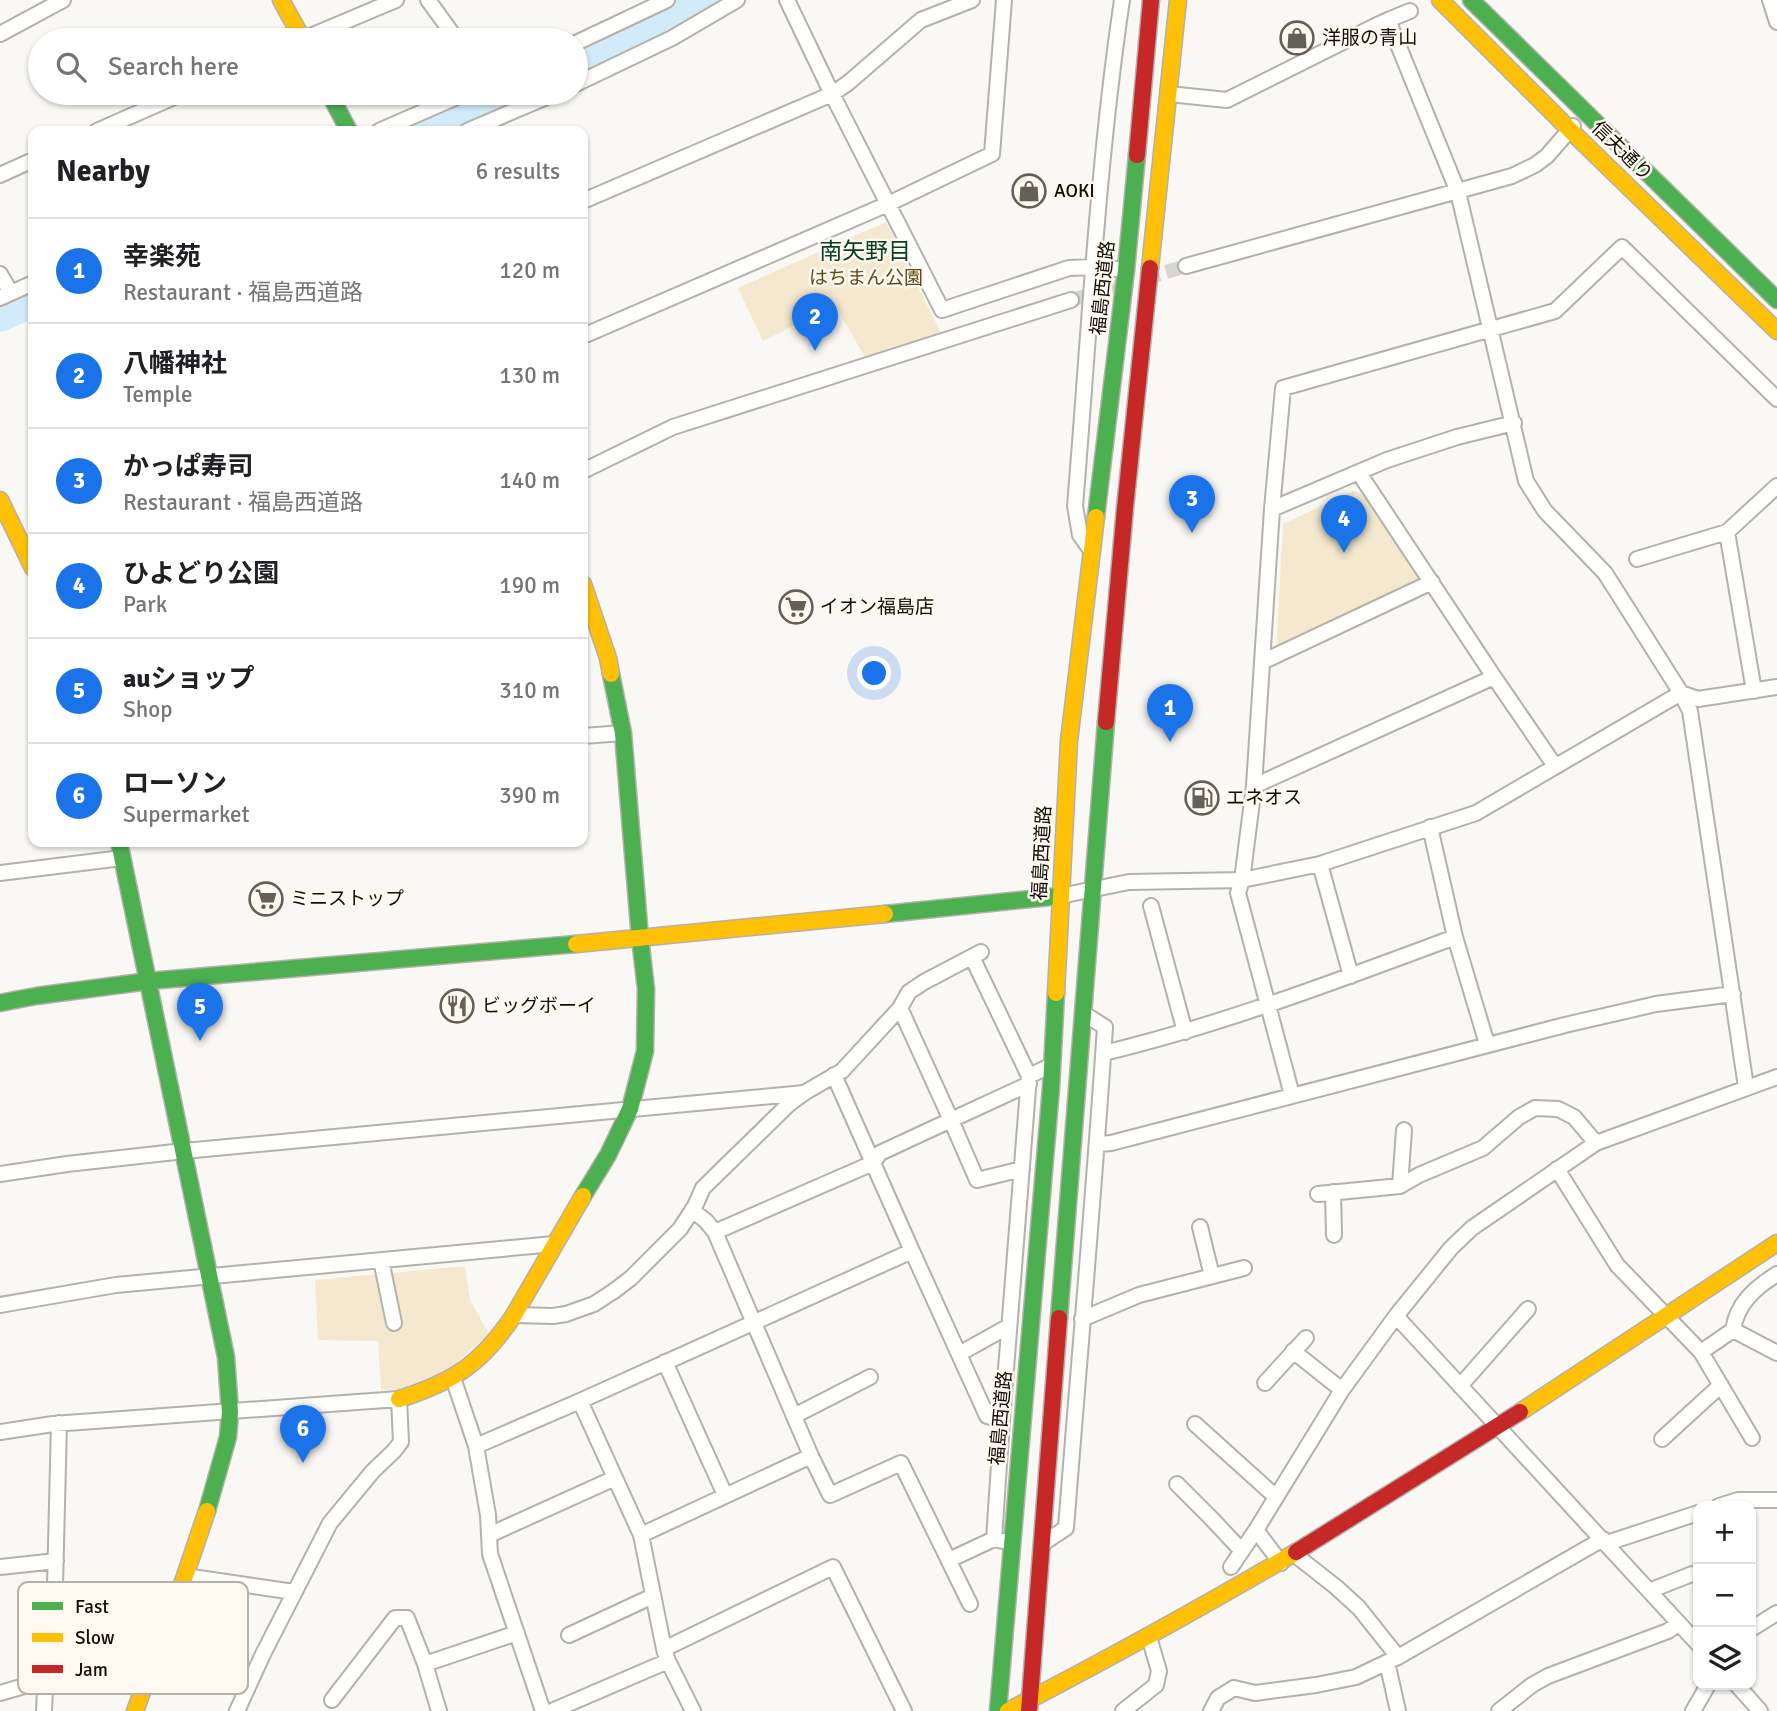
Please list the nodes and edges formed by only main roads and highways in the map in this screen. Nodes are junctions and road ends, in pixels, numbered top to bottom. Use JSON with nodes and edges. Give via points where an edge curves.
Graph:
{"nodes":[{"id":1,"x":281,"y":0,"type":"edge"},
{"id":2,"x":1151,"y":0,"type":"edge"},
{"id":3,"x":1178,"y":0,"type":"edge"},
{"id":4,"x":1440,"y":0,"type":"edge"},
{"id":5,"x":1471,"y":0,"type":"edge"},
{"id":6,"x":296,"y":28,"type":"edge"},
{"id":7,"x":335,"y":105,"type":"edge"},
{"id":8,"x":346,"y":126,"type":"edge"},
{"id":9,"x":1777,"y":300,"type":"edge"},
{"id":10,"x":1777,"y":331,"type":"edge"},
{"id":11,"x":0,"y":500,"type":"edge"},
{"id":12,"x":28,"y":558,"type":"edge"},
{"id":13,"x":588,"y":601,"type":"edge"},
{"id":14,"x":120,"y":850,"type":"edge"},
{"id":15,"x":1060,"y":896,"type":"junction"},
{"id":16,"x":640,"y":938,"type":"junction"},
{"id":17,"x":149,"y":981,"type":"junction"},
{"id":18,"x":0,"y":1003,"type":"edge"},
{"id":19,"x":1777,"y":1243,"type":"edge"},
{"id":20,"x":398,"y":1399,"type":"road end"},
{"id":21,"x":183,"y":1582,"type":"edge"},
{"id":22,"x":141,"y":1694,"type":"edge"},
{"id":23,"x":1029,"y":1706,"type":"edge"},
{"id":24,"x":135,"y":1711,"type":"edge"},
{"id":25,"x":998,"y":1711,"type":"edge"},
{"id":26,"x":1008,"y":1711,"type":"edge"}],
"edges":[{"from":1,"to":6,"type":"main road"},
{"from":2,"to":15,"type":"main road","name":"福島西道路","via":[[1126,271],[1069,740]]},
{"from":3,"to":23,"type":"main road","via":[[1125,508]]},
{"from":4,"to":10,"type":"main road","name":"信夫通り"},
{"from":5,"to":9,"type":"main road","name":"信夫通り"},
{"from":7,"to":8,"type":"main road"},
{"from":11,"to":12,"type":"main road"},
{"from":13,"to":16,"type":"main road","via":[[608,658],[623,733]]},
{"from":14,"to":17,"type":"main road"},
{"from":15,"to":16,"type":"main road"},
{"from":15,"to":25,"type":"main road","name":"福島西道路","via":[[1052,1065]]},
{"from":16,"to":17,"type":"main road"},
{"from":16,"to":20,"type":"main road","via":[[646,989],[645,1051],[630,1109],[608,1155],[514,1315],[488,1349],[453,1378]]},
{"from":17,"to":18,"type":"main road"},
{"from":17,"to":21,"type":"main road","via":[[226,1357],[230,1412],[216,1483]]},
{"from":19,"to":23,"type":"main road","via":[[1370,1508]]},
{"from":22,"to":24,"type":"main road"},
{"from":23,"to":26,"type":"main road"}]}
